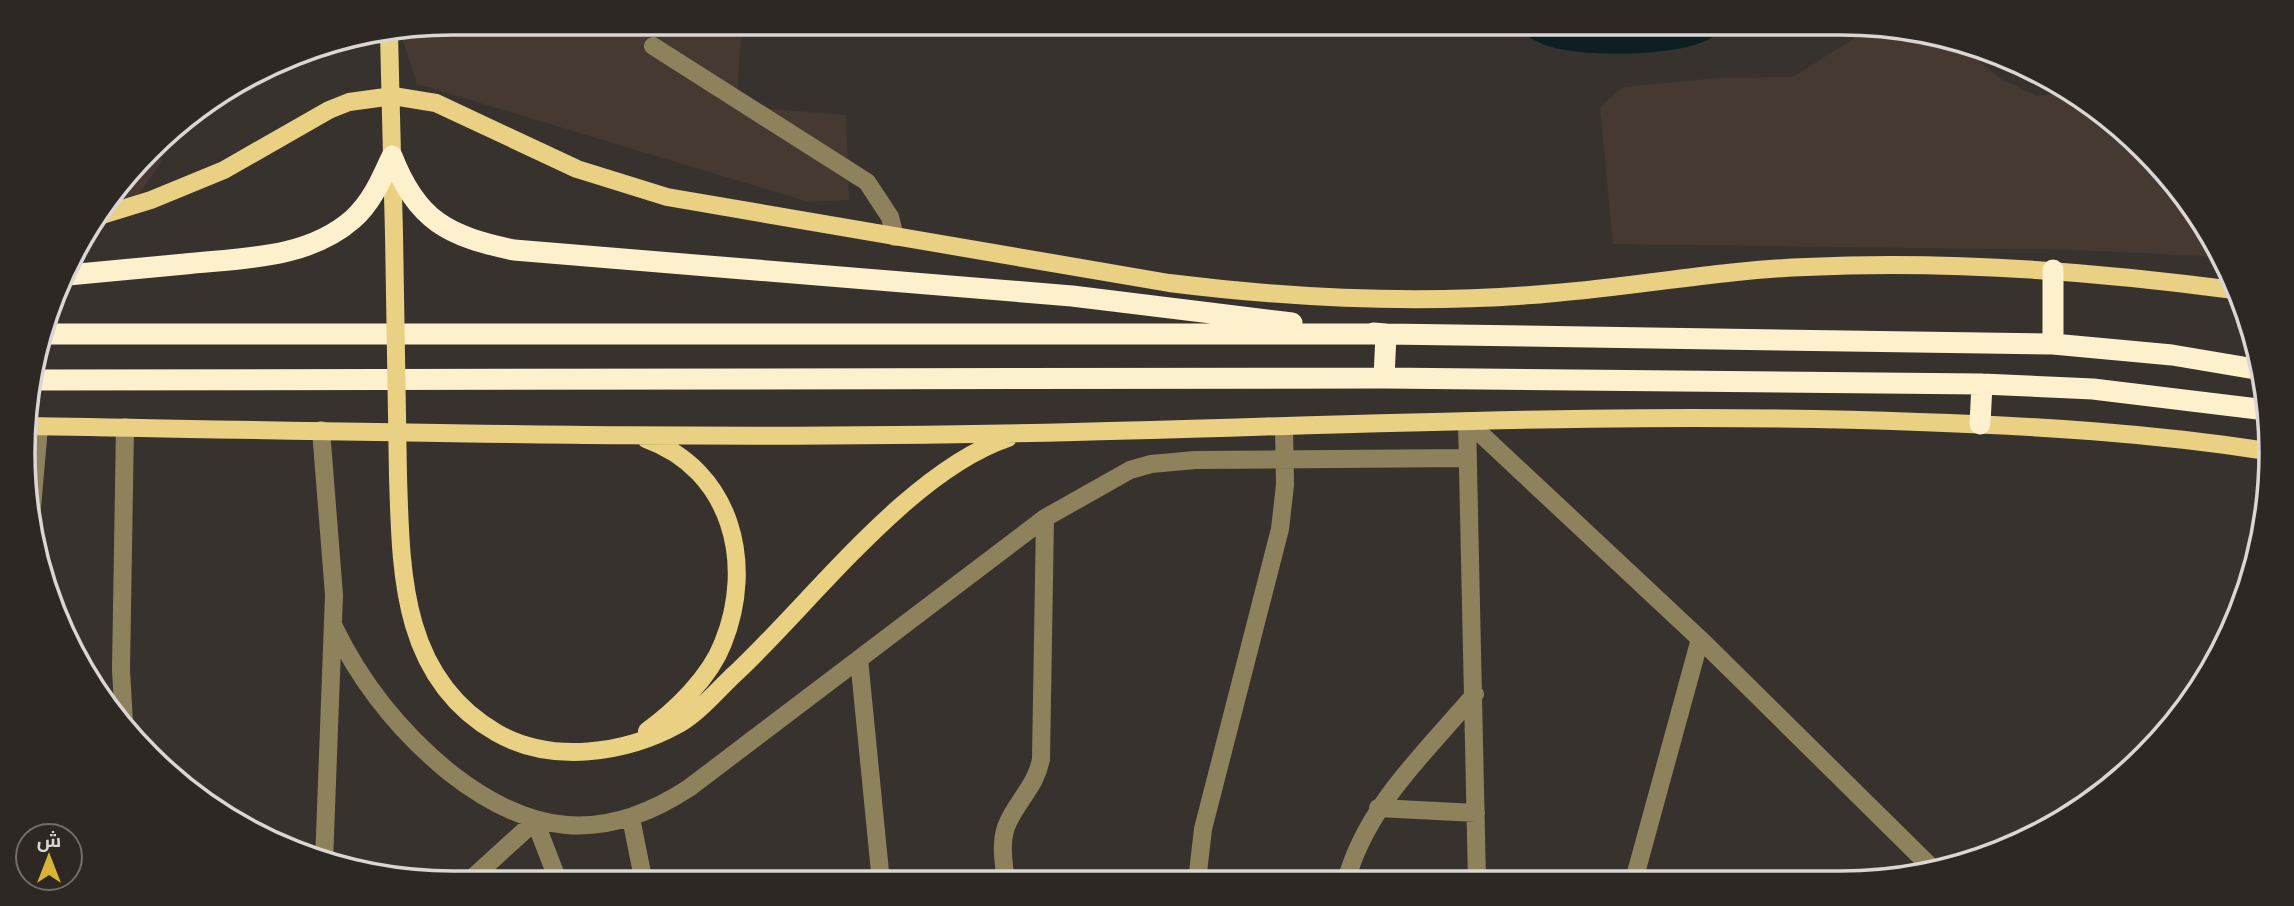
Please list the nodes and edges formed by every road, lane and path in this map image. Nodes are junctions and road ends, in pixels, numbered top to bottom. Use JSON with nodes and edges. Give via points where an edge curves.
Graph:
{"nodes":[{"id":1,"x":388,"y":40,"type":"edge"},
{"id":2,"x":653,"y":46,"type":"dead end"},
{"id":3,"x":392,"y":156,"type":"junction"},
{"id":4,"x":111,"y":212,"type":"edge"},
{"id":5,"x":895,"y":237,"type":"junction"},
{"id":6,"x":2053,"y":270,"type":"junction"},
{"id":7,"x":75,"y":274,"type":"edge"},
{"id":8,"x":2225,"y":289,"type":"edge"},
{"id":9,"x":52,"y":334,"type":"edge"},
{"id":10,"x":1385,"y":334,"type":"junction"},
{"id":11,"x":2053,"y":344,"type":"junction"},
{"id":12,"x":2250,"y":368,"type":"edge"},
{"id":13,"x":1384,"y":377,"type":"junction"},
{"id":14,"x":42,"y":380,"type":"edge"},
{"id":15,"x":1982,"y":384,"type":"junction"},
{"id":16,"x":2256,"y":409,"type":"edge"},
{"id":17,"x":1467,"y":421,"type":"junction"},
{"id":18,"x":1980,"y":424,"type":"junction"},
{"id":19,"x":36,"y":426,"type":"edge"},
{"id":20,"x":1284,"y":427,"type":"junction"},
{"id":21,"x":125,"y":428,"type":"junction"},
{"id":22,"x":321,"y":430,"type":"junction"},
{"id":23,"x":1045,"y":433,"type":"junction"},
{"id":24,"x":635,"y":435,"type":"junction"},
{"id":25,"x":2259,"y":450,"type":"edge"},
{"id":26,"x":1468,"y":458,"type":"junction"},
{"id":27,"x":1284,"y":460,"type":"junction"},
{"id":28,"x":1045,"y":518,"type":"junction"},
{"id":29,"x":334,"y":627,"type":"junction"},
{"id":30,"x":1700,"y":639,"type":"junction"},
{"id":31,"x":859,"y":659,"type":"junction"},
{"id":32,"x":1475,"y":694,"type":"junction"},
{"id":33,"x":123,"y":710,"type":"edge"},
{"id":34,"x":633,"y":741,"type":"junction"},
{"id":35,"x":1378,"y":808,"type":"junction"},
{"id":36,"x":1476,"y":813,"type":"junction"},
{"id":37,"x":631,"y":818,"type":"junction"},
{"id":38,"x":534,"y":821,"type":"junction"},
{"id":39,"x":324,"y":851,"type":"edge"},
{"id":40,"x":1926,"y":862,"type":"edge"},
{"id":41,"x":480,"y":871,"type":"edge"},
{"id":42,"x":554,"y":871,"type":"edge"},
{"id":43,"x":642,"y":871,"type":"edge"},
{"id":44,"x":880,"y":871,"type":"edge"},
{"id":45,"x":1005,"y":871,"type":"edge"},
{"id":46,"x":1198,"y":871,"type":"edge"},
{"id":47,"x":1349,"y":871,"type":"edge"},
{"id":48,"x":1476,"y":871,"type":"edge"},
{"id":49,"x":1636,"y":871,"type":"edge"}],
"edges":[{"from":1,"to":3,"type":"main road","bridge":true},
{"from":2,"to":5,"type":"street","via":[[867,182],[890,217]]},
{"from":3,"to":7,"type":"highway","via":[[375,193],[355,218],[316,242],[275,255]]},
{"from":3,"to":10,"type":"highway","via":[[410,196],[427,215],[451,233],[514,250],[1072,296]]},
{"from":3,"to":34,"type":"main road","bridge":true,"via":[[403,580],[419,643],[455,701],[499,734],[542,750],[575,752],[605,750]]},
{"from":4,"to":5,"type":"main road","via":[[224,170],[329,110],[349,102],[393,96],[446,107],[545,155],[621,185]]},
{"from":5,"to":6,"type":"main road","via":[[1169,283],[1323,298],[1516,296],[1803,267],[1914,264]]},
{"from":6,"to":8,"type":"main road"},
{"from":6,"to":11,"type":"highway"},
{"from":9,"to":10,"type":"highway"},
{"from":10,"to":11,"type":"highway"},
{"from":10,"to":13,"type":"highway"},
{"from":11,"to":12,"type":"highway","via":[[2172,355]]},
{"from":13,"to":14,"type":"highway"},
{"from":13,"to":15,"type":"highway"},
{"from":15,"to":16,"type":"highway","via":[[2093,389]]},
{"from":15,"to":18,"type":"highway"},
{"from":17,"to":18,"type":"main road","via":[[1733,417]]},
{"from":17,"to":20,"type":"main road"},
{"from":17,"to":26,"type":"street"},
{"from":17,"to":30,"type":"street"},
{"from":18,"to":25,"type":"main road","via":[[2089,429]]},
{"from":19,"to":21,"type":"main road"},
{"from":20,"to":23,"type":"main road"},
{"from":20,"to":27,"type":"street"},
{"from":21,"to":22,"type":"main road"},
{"from":21,"to":33,"type":"street"},
{"from":22,"to":24,"type":"main road"},
{"from":22,"to":29,"type":"street"},
{"from":23,"to":24,"type":"main road"},
{"from":23,"to":34,"type":"main road","via":[[984,446],[931,481],[702,706],[681,723]]},
{"from":24,"to":34,"type":"main road","via":[[673,448],[698,468],[716,494],[731,530],[738,569],[735,608],[723,646],[679,703]]},
{"from":26,"to":27,"type":"street"},
{"from":26,"to":32,"type":"street"},
{"from":27,"to":28,"type":"street","via":[[1151,464],[1109,479]]},
{"from":27,"to":46,"type":"street","via":[[1280,529],[1203,829]]},
{"from":28,"to":31,"type":"street"},
{"from":28,"to":45,"type":"street","via":[[1041,759],[1036,780],[1006,828]]},
{"from":29,"to":38,"type":"street","via":[[368,689],[415,743],[468,787]]},
{"from":29,"to":39,"type":"street"},
{"from":30,"to":40,"type":"street"},
{"from":30,"to":49,"type":"street"},
{"from":31,"to":37,"type":"street","via":[[689,788]]},
{"from":31,"to":44,"type":"street"},
{"from":32,"to":35,"type":"street"},
{"from":32,"to":36,"type":"street"},
{"from":35,"to":36,"type":"street"},
{"from":35,"to":47,"type":"street"},
{"from":36,"to":48,"type":"street"},
{"from":37,"to":38,"type":"street","via":[[583,826]]},
{"from":37,"to":43,"type":"street"},
{"from":38,"to":41,"type":"street"},
{"from":38,"to":42,"type":"street"}]}
